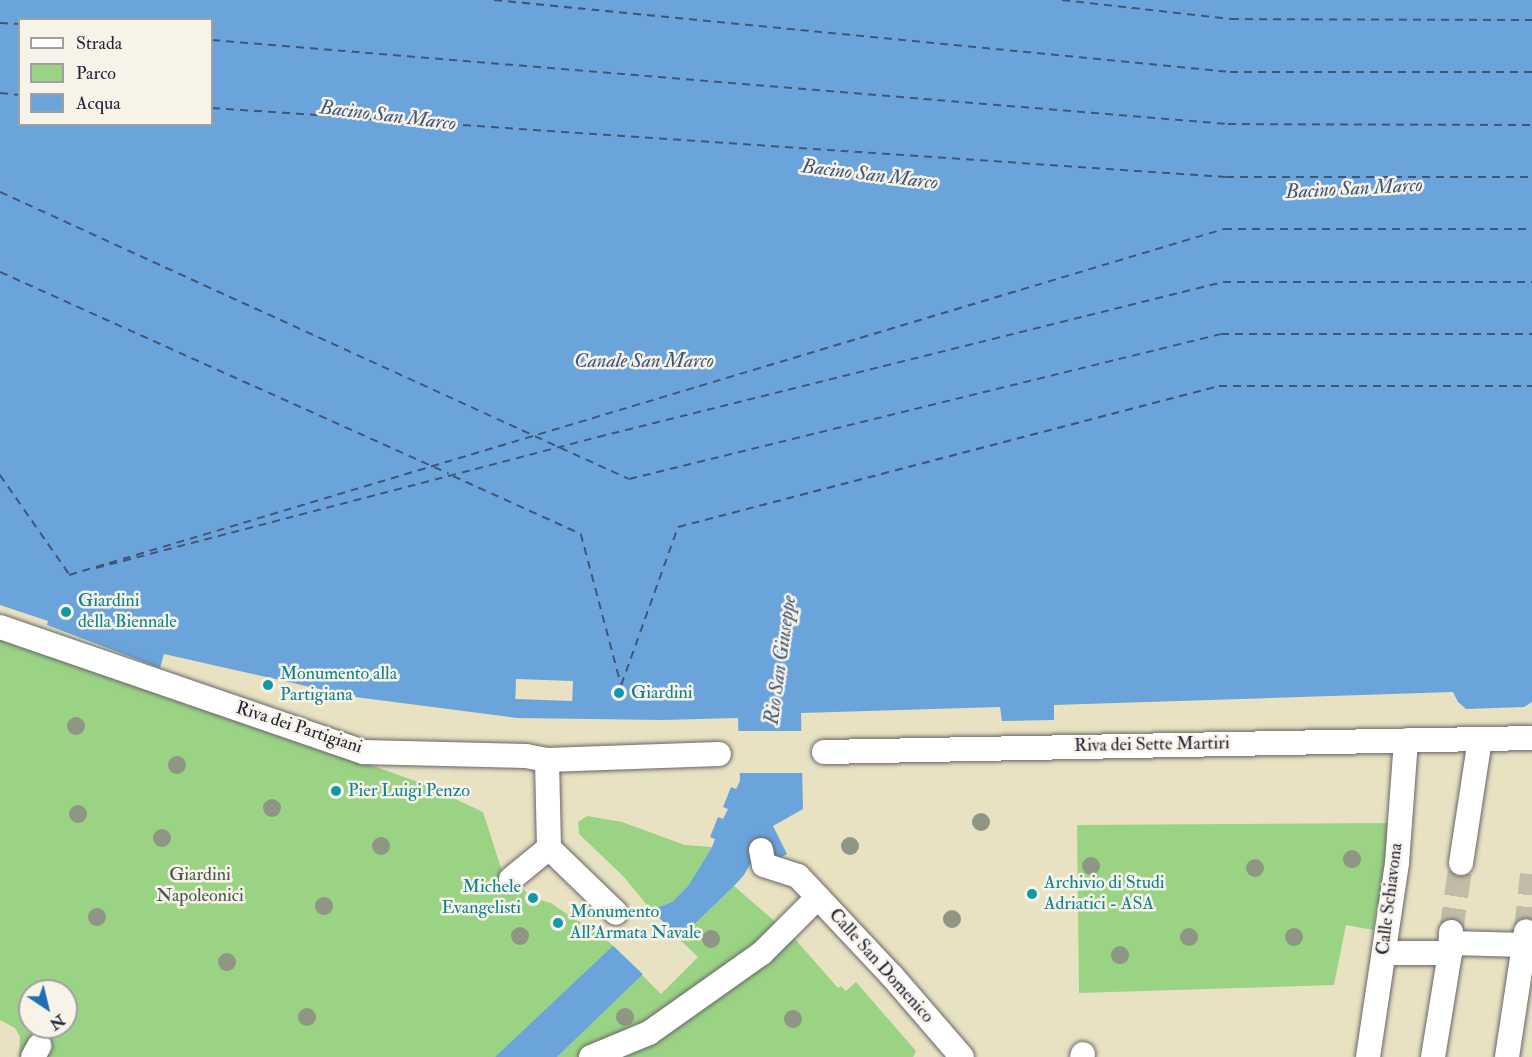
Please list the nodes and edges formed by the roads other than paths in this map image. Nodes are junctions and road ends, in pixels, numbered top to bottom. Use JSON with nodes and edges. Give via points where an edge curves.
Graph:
{"nodes":[{"id":1,"x":3,"y":619,"type":"edge"},
{"id":2,"x":1532,"y":738,"type":"edge"},
{"id":3,"x":1480,"y":739,"type":"junction"},
{"id":4,"x":1406,"y":740,"type":"junction"},
{"id":5,"x":824,"y":752,"type":"dead end"},
{"id":6,"x":719,"y":754,"type":"dead end"},
{"id":7,"x":547,"y":760,"type":"junction"},
{"id":8,"x":549,"y":848,"type":"junction"},
{"id":9,"x":761,"y":850,"type":"dead end"},
{"id":10,"x":1461,"y":863,"type":"tunnel mouth"},
{"id":11,"x":511,"y":879,"type":"dead end"},
{"id":12,"x":818,"y":897,"type":"junction"},
{"id":13,"x":616,"y":913,"type":"dead end"},
{"id":14,"x":1451,"y":943,"type":"junction"},
{"id":15,"x":1384,"y":953,"type":"junction"},
{"id":16,"x":591,"y":1057,"type":"edge"},
{"id":17,"x":963,"y":1057,"type":"edge"},
{"id":18,"x":1368,"y":1057,"type":"edge"},
{"id":19,"x":1433,"y":1057,"type":"edge"},
{"id":20,"x":1508,"y":1057,"type":"edge"}],
"edges":[{"from":1,"to":7,"type":"street","name":"Riva dei Partigiani","via":[[363,752],[526,756]]},
{"from":2,"to":3,"type":"street","name":"Riva dei Sette Martiri"},
{"from":3,"to":4,"type":"street","name":"Riva dei Sette Martiri"},
{"from":3,"to":10,"type":"street"},
{"from":4,"to":5,"type":"street","name":"Riva dei Sette Martiri"},
{"from":4,"to":15,"type":"street","name":"Calle Schiavona","via":[[1397,863]]},
{"from":6,"to":7,"type":"street","name":"Riva dei Partigiani"},
{"from":7,"to":8,"type":"street"},
{"from":8,"to":11,"type":"street"},
{"from":8,"to":13,"type":"street"},
{"from":9,"to":12,"type":"street","name":"Calle San Domenico","via":[[764,865],[790,869]]},
{"from":12,"to":16,"type":"street","via":[[762,953],[649,1033]]},
{"from":12,"to":17,"type":"street","name":"Calle San Domenico"},
{"from":14,"to":15,"type":"street"},
{"from":14,"to":19,"type":"street"},
{"from":14,"to":20,"type":"street","via":[[1525,938]]},
{"from":15,"to":18,"type":"street","name":"Calle Schiavona"}]}
